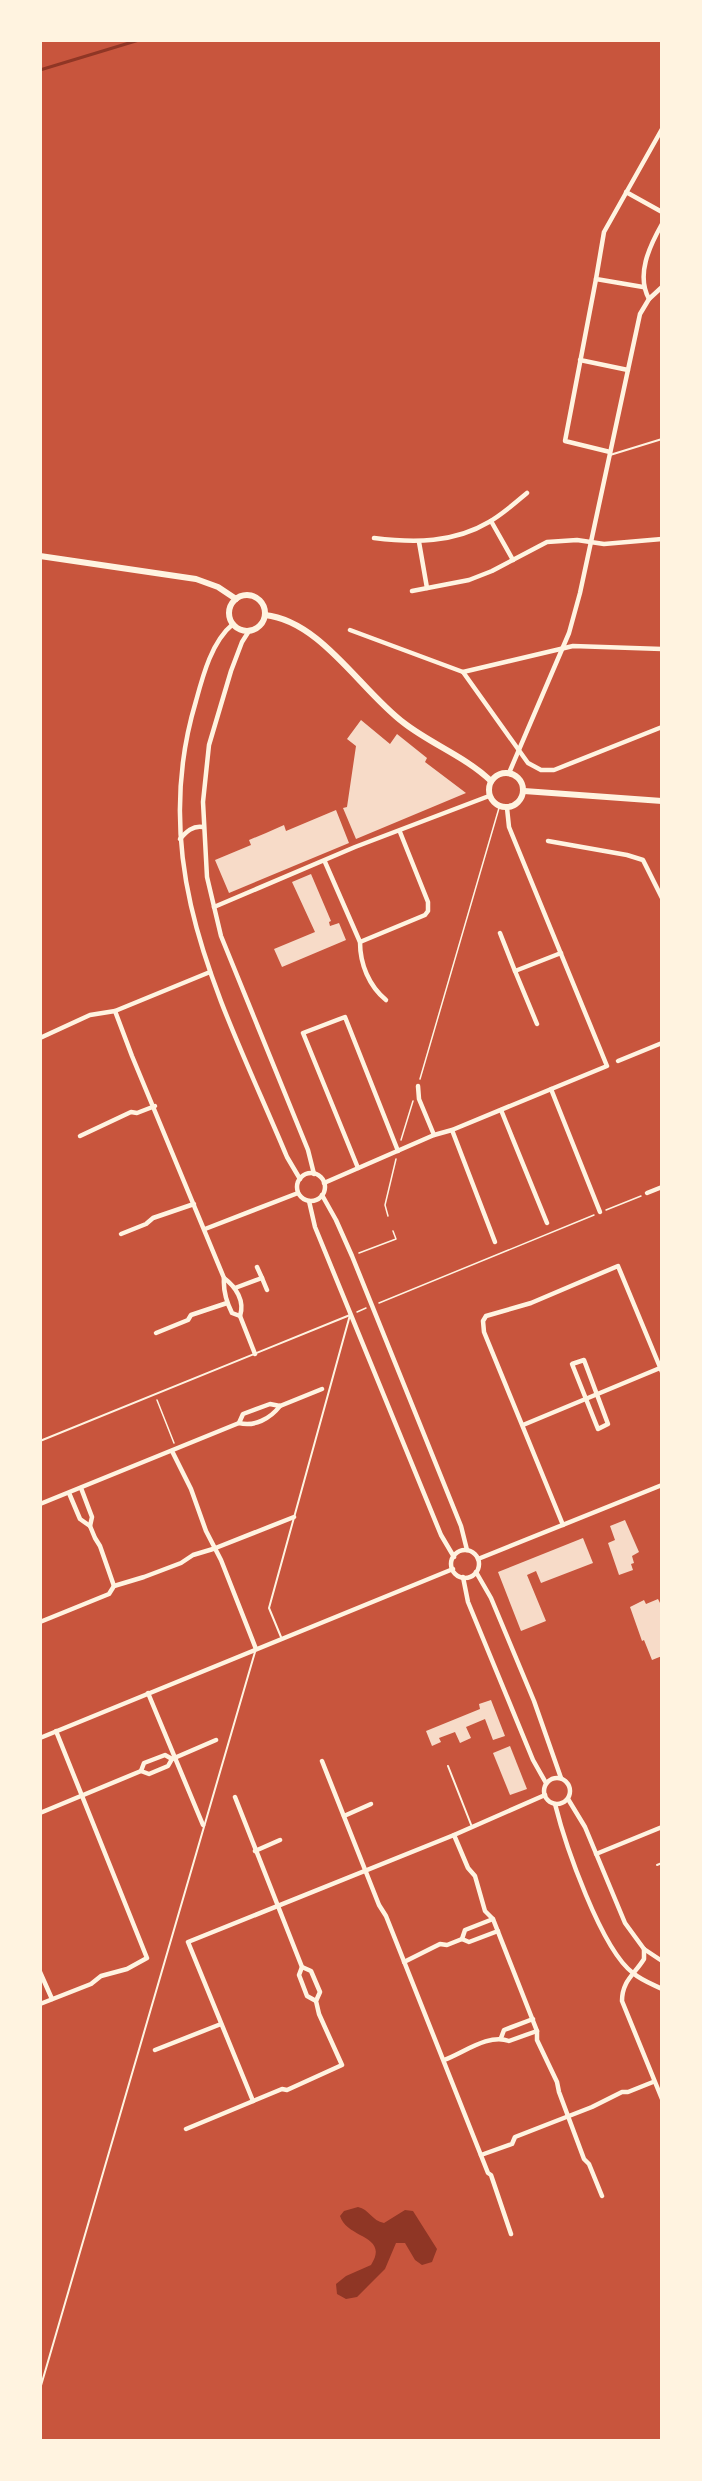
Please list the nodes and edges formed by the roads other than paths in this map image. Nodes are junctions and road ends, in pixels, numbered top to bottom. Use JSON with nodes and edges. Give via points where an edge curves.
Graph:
{"nodes":[{"id":1,"x":662,"y":129,"type":"edge"},
{"id":2,"x":626,"y":192,"type":"junction"},
{"id":3,"x":662,"y":212,"type":"edge"},
{"id":4,"x":662,"y":225,"type":"edge"},
{"id":5,"x":596,"y":279,"type":"junction"},
{"id":6,"x":643,"y":287,"type":"junction"},
{"id":7,"x":662,"y":287,"type":"edge"},
{"id":8,"x":649,"y":299,"type":"junction"},
{"id":9,"x":580,"y":360,"type":"junction"},
{"id":10,"x":628,"y":370,"type":"junction"},
{"id":11,"x":662,"y":439,"type":"edge"},
{"id":12,"x":609,"y":454,"type":"junction"},
{"id":13,"x":527,"y":493,"type":"dead end"},
{"id":14,"x":491,"y":521,"type":"junction"},
{"id":15,"x":374,"y":538,"type":"dead end"},
{"id":16,"x":662,"y":539,"type":"edge"},
{"id":17,"x":419,"y":542,"type":"junction"},
{"id":18,"x":591,"y":542,"type":"junction"},
{"id":19,"x":40,"y":556,"type":"edge"},
{"id":20,"x":513,"y":560,"type":"junction"},
{"id":21,"x":428,"y":588,"type":"junction"},
{"id":22,"x":412,"y":591,"type":"dead end"},
{"id":23,"x":236,"y":599,"type":"junction"},
{"id":24,"x":265,"y":615,"type":"junction"},
{"id":25,"x":233,"y":624,"type":"junction"},
{"id":26,"x":350,"y":630,"type":"dead end"},
{"id":27,"x":249,"y":631,"type":"junction"},
{"id":28,"x":662,"y":649,"type":"edge"},
{"id":29,"x":561,"y":650,"type":"junction"},
{"id":30,"x":463,"y":672,"type":"junction"},
{"id":31,"x":662,"y":727,"type":"edge"},
{"id":32,"x":519,"y":750,"type":"junction"},
{"id":33,"x":509,"y":773,"type":"junction"},
{"id":34,"x":491,"y":782,"type":"junction"},
{"id":35,"x":524,"y":791,"type":"junction"},
{"id":36,"x":489,"y":796,"type":"junction"},
{"id":37,"x":662,"y":801,"type":"edge"},
{"id":38,"x":503,"y":807,"type":"junction"},
{"id":39,"x":203,"y":827,"type":"junction"},
{"id":40,"x":400,"y":832,"type":"junction"},
{"id":41,"x":180,"y":839,"type":"junction"},
{"id":42,"x":548,"y":841,"type":"dead end"},
{"id":43,"x":325,"y":862,"type":"junction"},
{"id":44,"x":662,"y":898,"type":"edge"},
{"id":45,"x":214,"y":907,"type":"junction"},
{"id":46,"x":500,"y":933,"type":"dead end"},
{"id":47,"x":360,"y":942,"type":"junction"},
{"id":48,"x":561,"y":953,"type":"junction"},
{"id":49,"x":515,"y":971,"type":"junction"},
{"id":50,"x":210,"y":972,"type":"junction"},
{"id":51,"x":386,"y":1000,"type":"dead end"},
{"id":52,"x":115,"y":1011,"type":"junction"},
{"id":53,"x":537,"y":1024,"type":"dead end"},
{"id":54,"x":40,"y":1038,"type":"edge"},
{"id":55,"x":662,"y":1043,"type":"edge"},
{"id":56,"x":618,"y":1061,"type":"dead end"},
{"id":57,"x":418,"y":1086,"type":"road end"},
{"id":58,"x":551,"y":1089,"type":"junction"},
{"id":59,"x":154,"y":1106,"type":"junction"},
{"id":60,"x":501,"y":1110,"type":"junction"},
{"id":61,"x":452,"y":1130,"type":"junction"},
{"id":62,"x":434,"y":1135,"type":"junction"},
{"id":63,"x":80,"y":1136,"type":"dead end"},
{"id":64,"x":398,"y":1151,"type":"junction"},
{"id":65,"x":357,"y":1168,"type":"junction"},
{"id":66,"x":314,"y":1174,"type":"junction"},
{"id":67,"x":300,"y":1179,"type":"junction"},
{"id":68,"x":324,"y":1183,"type":"junction"},
{"id":69,"x":662,"y":1187,"type":"edge"},
{"id":70,"x":298,"y":1192,"type":"junction"},
{"id":71,"x":648,"y":1193,"type":"road end"},
{"id":72,"x":322,"y":1195,"type":"junction"},
{"id":73,"x":309,"y":1201,"type":"junction"},
{"id":74,"x":194,"y":1204,"type":"junction"},
{"id":75,"x":600,"y":1212,"type":"road end"},
{"id":76,"x":548,"y":1223,"type":"dead end"},
{"id":77,"x":205,"y":1229,"type":"junction"},
{"id":78,"x":121,"y":1234,"type":"dead end"},
{"id":79,"x":495,"y":1242,"type":"dead end"},
{"id":80,"x":257,"y":1267,"type":"dead end"},
{"id":81,"x":224,"y":1278,"type":"junction"},
{"id":82,"x":261,"y":1278,"type":"junction"},
{"id":83,"x":235,"y":1288,"type":"junction"},
{"id":84,"x":267,"y":1290,"type":"dead end"},
{"id":85,"x":227,"y":1303,"type":"junction"},
{"id":86,"x":350,"y":1315,"type":"junction"},
{"id":87,"x":240,"y":1316,"type":"junction"},
{"id":88,"x":156,"y":1333,"type":"dead end"},
{"id":89,"x":255,"y":1354,"type":"junction"},
{"id":90,"x":661,"y":1370,"type":"edge"},
{"id":91,"x":322,"y":1389,"type":"dead end"},
{"id":92,"x":597,"y":1394,"type":"junction"},
{"id":93,"x":586,"y":1399,"type":"junction"},
{"id":94,"x":280,"y":1406,"type":"junction"},
{"id":95,"x":238,"y":1423,"type":"junction"},
{"id":96,"x":523,"y":1425,"type":"junction"},
{"id":97,"x":40,"y":1441,"type":"edge"},
{"id":98,"x":174,"y":1450,"type":"junction"},
{"id":99,"x":662,"y":1485,"type":"edge"},
{"id":100,"x":81,"y":1488,"type":"junction"},
{"id":101,"x":69,"y":1493,"type":"junction"},
{"id":102,"x":40,"y":1504,"type":"edge"},
{"id":103,"x":294,"y":1517,"type":"junction"},
{"id":104,"x":563,"y":1525,"type":"junction"},
{"id":105,"x":90,"y":1526,"type":"junction"},
{"id":106,"x":213,"y":1549,"type":"junction"},
{"id":107,"x":467,"y":1550,"type":"junction"},
{"id":108,"x":453,"y":1557,"type":"junction"},
{"id":109,"x":478,"y":1559,"type":"junction"},
{"id":110,"x":453,"y":1569,"type":"junction"},
{"id":111,"x":476,"y":1572,"type":"junction"},
{"id":112,"x":463,"y":1577,"type":"junction"},
{"id":113,"x":114,"y":1586,"type":"junction"},
{"id":114,"x":40,"y":1622,"type":"edge"},
{"id":115,"x":282,"y":1638,"type":"junction"},
{"id":116,"x":256,"y":1649,"type":"junction"},
{"id":117,"x":148,"y":1693,"type":"junction"},
{"id":118,"x":56,"y":1731,"type":"junction"},
{"id":119,"x":40,"y":1738,"type":"edge"},
{"id":120,"x":216,"y":1740,"type":"dead end"},
{"id":121,"x":173,"y":1758,"type":"junction"},
{"id":122,"x":322,"y":1761,"type":"dead end"},
{"id":123,"x":448,"y":1766,"type":"dead end"},
{"id":124,"x":141,"y":1771,"type":"junction"},
{"id":125,"x":561,"y":1778,"type":"junction"},
{"id":126,"x":546,"y":1783,"type":"junction"},
{"id":127,"x":82,"y":1795,"type":"junction"},
{"id":128,"x":544,"y":1795,"type":"junction"},
{"id":129,"x":235,"y":1797,"type":"dead end"},
{"id":130,"x":568,"y":1799,"type":"junction"},
{"id":131,"x":371,"y":1804,"type":"dead end"},
{"id":132,"x":555,"y":1804,"type":"junction"},
{"id":133,"x":40,"y":1813,"type":"edge"},
{"id":134,"x":344,"y":1816,"type":"junction"},
{"id":135,"x":203,"y":1825,"type":"junction"},
{"id":136,"x":472,"y":1827,"type":"junction"},
{"id":137,"x":662,"y":1827,"type":"edge"},
{"id":138,"x":454,"y":1835,"type":"junction"},
{"id":139,"x":280,"y":1840,"type":"dead end"},
{"id":140,"x":255,"y":1851,"type":"junction"},
{"id":141,"x":596,"y":1854,"type":"junction"},
{"id":142,"x":662,"y":1863,"type":"edge"},
{"id":143,"x":657,"y":1865,"type":"dead end"},
{"id":144,"x":366,"y":1870,"type":"junction"},
{"id":145,"x":278,"y":1906,"type":"junction"},
{"id":146,"x":493,"y":1919,"type":"junction"},
{"id":147,"x":498,"y":1931,"type":"junction"},
{"id":148,"x":462,"y":1939,"type":"junction"},
{"id":149,"x":644,"y":1949,"type":"junction"},
{"id":150,"x":662,"y":1961,"type":"edge"},
{"id":151,"x":404,"y":1962,"type":"junction"},
{"id":152,"x":302,"y":1966,"type":"junction"},
{"id":153,"x":40,"y":1972,"type":"edge"},
{"id":154,"x":632,"y":1972,"type":"junction"},
{"id":155,"x":662,"y":1989,"type":"edge"},
{"id":156,"x":52,"y":1999,"type":"junction"},
{"id":157,"x":316,"y":2001,"type":"junction"},
{"id":158,"x":40,"y":2004,"type":"edge"},
{"id":159,"x":533,"y":2019,"type":"junction"},
{"id":160,"x":221,"y":2024,"type":"junction"},
{"id":161,"x":537,"y":2031,"type":"junction"},
{"id":162,"x":501,"y":2038,"type":"junction"},
{"id":163,"x":155,"y":2050,"type":"dead end"},
{"id":164,"x":444,"y":2060,"type":"junction"},
{"id":165,"x":653,"y":2082,"type":"junction"},
{"id":166,"x":662,"y":2099,"type":"edge"},
{"id":167,"x":253,"y":2102,"type":"junction"},
{"id":168,"x":568,"y":2117,"type":"junction"},
{"id":169,"x":186,"y":2129,"type":"dead end"},
{"id":170,"x":481,"y":2155,"type":"junction"},
{"id":171,"x":602,"y":2196,"type":"dead end"},
{"id":172,"x":511,"y":2234,"type":"dead end"},
{"id":173,"x":40,"y":2389,"type":"edge"}],
"edges":[{"from":1,"to":2,"type":"street"},
{"from":2,"to":3,"type":"street"},
{"from":2,"to":5,"type":"street","via":[[604,232]]},
{"from":4,"to":6,"type":"street","via":[[650,249]]},
{"from":5,"to":6,"type":"street"},
{"from":5,"to":9,"type":"street"},
{"from":6,"to":8,"type":"street"},
{"from":7,"to":8,"type":"street"},
{"from":8,"to":10,"type":"street","via":[[640,314]]},
{"from":9,"to":10,"type":"street"},
{"from":9,"to":12,"type":"street","via":[[565,441]]},
{"from":10,"to":12,"type":"street"},
{"from":11,"to":12,"type":"lane"},
{"from":12,"to":18,"type":"street"},
{"from":13,"to":14,"type":"street"},
{"from":14,"to":17,"type":"street","via":[[473,530]]},
{"from":14,"to":20,"type":"street"},
{"from":15,"to":17,"type":"street"},
{"from":16,"to":18,"type":"street"},
{"from":17,"to":21,"type":"street"},
{"from":18,"to":20,"type":"street","via":[[547,542]]},
{"from":18,"to":29,"type":"street","via":[[580,593]]},
{"from":19,"to":23,"type":"street","via":[[196,579]]},
{"from":20,"to":21,"type":"street","via":[[468,580]]},
{"from":21,"to":22,"type":"street"},
{"from":23,"to":24,"type":"street","via":[[255,597]]},
{"from":23,"to":25,"type":"street","via":[[229,609]]},
{"from":24,"to":27,"type":"street","via":[[261,624]]},
{"from":24,"to":34,"type":"street","via":[[285,619],[306,631],[403,722]]},
{"from":25,"to":27,"type":"street"},
{"from":25,"to":41,"type":"street","via":[[220,637],[194,705],[181,774]]},
{"from":26,"to":30,"type":"street"},
{"from":27,"to":39,"type":"street","via":[[234,661],[215,718],[204,776]]},
{"from":28,"to":29,"type":"street","via":[[573,646]]},
{"from":29,"to":30,"type":"street"},
{"from":29,"to":32,"type":"street"},
{"from":30,"to":32,"type":"street"},
{"from":31,"to":32,"type":"street","via":[[554,770],[535,768]]},
{"from":32,"to":33,"type":"street"},
{"from":33,"to":34,"type":"street","via":[[498,775]]},
{"from":33,"to":35,"type":"street","via":[[520,780]]},
{"from":34,"to":36,"type":"street"},
{"from":35,"to":37,"type":"street"},
{"from":35,"to":38,"type":"street","via":[[518,803]]},
{"from":36,"to":38,"type":"street"},
{"from":36,"to":40,"type":"street"},
{"from":38,"to":48,"type":"street"},
{"from":39,"to":41,"type":"street","via":[[191,829]]},
{"from":39,"to":45,"type":"street"},
{"from":40,"to":43,"type":"street"},
{"from":40,"to":47,"type":"street","via":[[428,902],[428,911]]},
{"from":41,"to":50,"type":"street","via":[[190,909]]},
{"from":42,"to":44,"type":"street","via":[[643,860]]},
{"from":43,"to":45,"type":"street"},
{"from":43,"to":47,"type":"street"},
{"from":45,"to":66,"type":"street","via":[[221,936],[308,1150]]},
{"from":46,"to":49,"type":"street"},
{"from":47,"to":51,"type":"street","via":[[360,955],[371,983]]},
{"from":48,"to":49,"type":"street"},
{"from":48,"to":58,"type":"street","via":[[607,1066]]},
{"from":49,"to":53,"type":"street"},
{"from":50,"to":52,"type":"street"},
{"from":50,"to":67,"type":"street","via":[[286,1158]]},
{"from":52,"to":54,"type":"street","via":[[90,1015]]},
{"from":52,"to":59,"type":"street"},
{"from":55,"to":56,"type":"street"},
{"from":57,"to":62,"type":"street","via":[[419,1099]]},
{"from":58,"to":60,"type":"street"},
{"from":58,"to":75,"type":"street"},
{"from":59,"to":63,"type":"street","via":[[131,1112]]},
{"from":59,"to":74,"type":"street"},
{"from":60,"to":61,"type":"street"},
{"from":60,"to":76,"type":"street"},
{"from":61,"to":62,"type":"street"},
{"from":61,"to":79,"type":"street"},
{"from":62,"to":64,"type":"street"},
{"from":64,"to":65,"type":"street"},
{"from":64,"to":65,"type":"street","via":[[345,1017],[303,1034]]},
{"from":65,"to":68,"type":"street"},
{"from":66,"to":67,"type":"street"},
{"from":66,"to":68,"type":"street"},
{"from":67,"to":70,"type":"street"},
{"from":68,"to":72,"type":"street"},
{"from":69,"to":71,"type":"street"},
{"from":70,"to":73,"type":"street"},
{"from":70,"to":77,"type":"street"},
{"from":72,"to":73,"type":"street"},
{"from":72,"to":107,"type":"street","via":[[352,1256],[461,1526]]},
{"from":73,"to":86,"type":"street","via":[[315,1227]]},
{"from":74,"to":77,"type":"street"},
{"from":74,"to":78,"type":"street"},
{"from":77,"to":81,"type":"street"},
{"from":80,"to":82,"type":"street"},
{"from":81,"to":83,"type":"street"},
{"from":81,"to":85,"type":"street"},
{"from":82,"to":83,"type":"street"},
{"from":82,"to":84,"type":"street"},
{"from":83,"to":87,"type":"street","via":[[243,1308]]},
{"from":85,"to":87,"type":"street","via":[[232,1313]]},
{"from":85,"to":88,"type":"street"},
{"from":86,"to":89,"type":"lane"},
{"from":86,"to":103,"type":"lane"},
{"from":86,"to":108,"type":"street"},
{"from":87,"to":89,"type":"street"},
{"from":89,"to":97,"type":"lane"},
{"from":90,"to":92,"type":"street"},
{"from":90,"to":96,"type":"street","via":[[618,1266],[531,1303],[486,1316],[484,1332]]},
{"from":91,"to":94,"type":"street"},
{"from":92,"to":93,"type":"street"},
{"from":92,"to":93,"type":"street","via":[[608,1424],[598,1429]]},
{"from":92,"to":93,"type":"street","via":[[584,1360],[572,1364]]},
{"from":93,"to":96,"type":"street"},
{"from":94,"to":95,"type":"street","via":[[272,1416],[248,1425]]},
{"from":94,"to":95,"type":"street","via":[[270,1404],[243,1414]]},
{"from":95,"to":98,"type":"street"},
{"from":96,"to":104,"type":"street"},
{"from":98,"to":100,"type":"street"},
{"from":98,"to":106,"type":"street"},
{"from":99,"to":104,"type":"street"},
{"from":100,"to":101,"type":"street"},
{"from":100,"to":105,"type":"street","via":[[92,1517]]},
{"from":101,"to":102,"type":"street"},
{"from":101,"to":105,"type":"street","via":[[80,1519]]},
{"from":103,"to":106,"type":"street"},
{"from":103,"to":115,"type":"lane","via":[[269,1608]]},
{"from":104,"to":109,"type":"street"},
{"from":105,"to":113,"type":"street"},
{"from":106,"to":113,"type":"street"},
{"from":106,"to":116,"type":"street","via":[[221,1560]]},
{"from":107,"to":108,"type":"street"},
{"from":107,"to":109,"type":"street"},
{"from":108,"to":110,"type":"street"},
{"from":109,"to":111,"type":"street"},
{"from":110,"to":112,"type":"street"},
{"from":110,"to":115,"type":"street"},
{"from":111,"to":112,"type":"street"},
{"from":111,"to":125,"type":"street","via":[[530,1690]]},
{"from":112,"to":126,"type":"street","via":[[468,1602],[532,1760]]},
{"from":113,"to":114,"type":"street","via":[[109,1594]]},
{"from":115,"to":116,"type":"street"},
{"from":116,"to":117,"type":"street"},
{"from":116,"to":135,"type":"lane"},
{"from":117,"to":118,"type":"street"},
{"from":117,"to":121,"type":"street"},
{"from":118,"to":119,"type":"street"},
{"from":118,"to":127,"type":"street"},
{"from":120,"to":121,"type":"street"},
{"from":121,"to":124,"type":"street","via":[[168,1766],[149,1774]]},
{"from":121,"to":124,"type":"street","via":[[165,1755],[144,1763]]},
{"from":121,"to":135,"type":"street"},
{"from":122,"to":134,"type":"street"},
{"from":123,"to":136,"type":"lane"},
{"from":124,"to":127,"type":"street"},
{"from":125,"to":126,"type":"street"},
{"from":125,"to":130,"type":"street","via":[[570,1786]]},
{"from":126,"to":128,"type":"street"},
{"from":127,"to":133,"type":"street"},
{"from":127,"to":156,"type":"street","via":[[147,1958]]},
{"from":128,"to":132,"type":"street"},
{"from":128,"to":136,"type":"street"},
{"from":129,"to":140,"type":"street"},
{"from":130,"to":132,"type":"street"},
{"from":130,"to":141,"type":"street"},
{"from":131,"to":134,"type":"street"},
{"from":132,"to":154,"type":"street","via":[[563,1836],[596,1917],[616,1954]]},
{"from":134,"to":144,"type":"street"},
{"from":135,"to":173,"type":"lane"},
{"from":136,"to":138,"type":"street"},
{"from":137,"to":141,"type":"street"},
{"from":138,"to":144,"type":"street"},
{"from":138,"to":146,"type":"street","via":[[475,1876],[485,1911]]},
{"from":139,"to":140,"type":"street"},
{"from":140,"to":145,"type":"street"},
{"from":141,"to":149,"type":"street","via":[[622,1916]]},
{"from":142,"to":143,"type":"lane"},
{"from":144,"to":145,"type":"street"},
{"from":144,"to":151,"type":"street"},
{"from":145,"to":152,"type":"street"},
{"from":145,"to":160,"type":"street","via":[[188,1942]]},
{"from":146,"to":147,"type":"street"},
{"from":146,"to":148,"type":"street","via":[[465,1930]]},
{"from":147,"to":148,"type":"street","via":[[469,1942]]},
{"from":147,"to":159,"type":"street"},
{"from":148,"to":151,"type":"street"},
{"from":149,"to":150,"type":"street"},
{"from":149,"to":154,"type":"street","via":[[644,1959]]},
{"from":151,"to":164,"type":"street"},
{"from":152,"to":157,"type":"street","via":[[299,1975],[307,1996]]},
{"from":152,"to":157,"type":"street","via":[[311,1971],[320,1992]]},
{"from":153,"to":156,"type":"street"},
{"from":154,"to":155,"type":"street"},
{"from":154,"to":165,"type":"street","via":[[622,2001]]},
{"from":156,"to":158,"type":"street"},
{"from":157,"to":167,"type":"street","via":[[342,2065]]},
{"from":159,"to":161,"type":"street"},
{"from":159,"to":162,"type":"street","via":[[504,2030]]},
{"from":160,"to":163,"type":"street"},
{"from":160,"to":167,"type":"street"},
{"from":161,"to":162,"type":"street","via":[[509,2041]]},
{"from":161,"to":168,"type":"street","via":[[537,2040]]},
{"from":162,"to":164,"type":"street"},
{"from":164,"to":170,"type":"street"},
{"from":165,"to":166,"type":"street"},
{"from":165,"to":168,"type":"street"},
{"from":167,"to":169,"type":"street"},
{"from":168,"to":170,"type":"street"},
{"from":168,"to":171,"type":"street"},
{"from":170,"to":172,"type":"street"}]}
